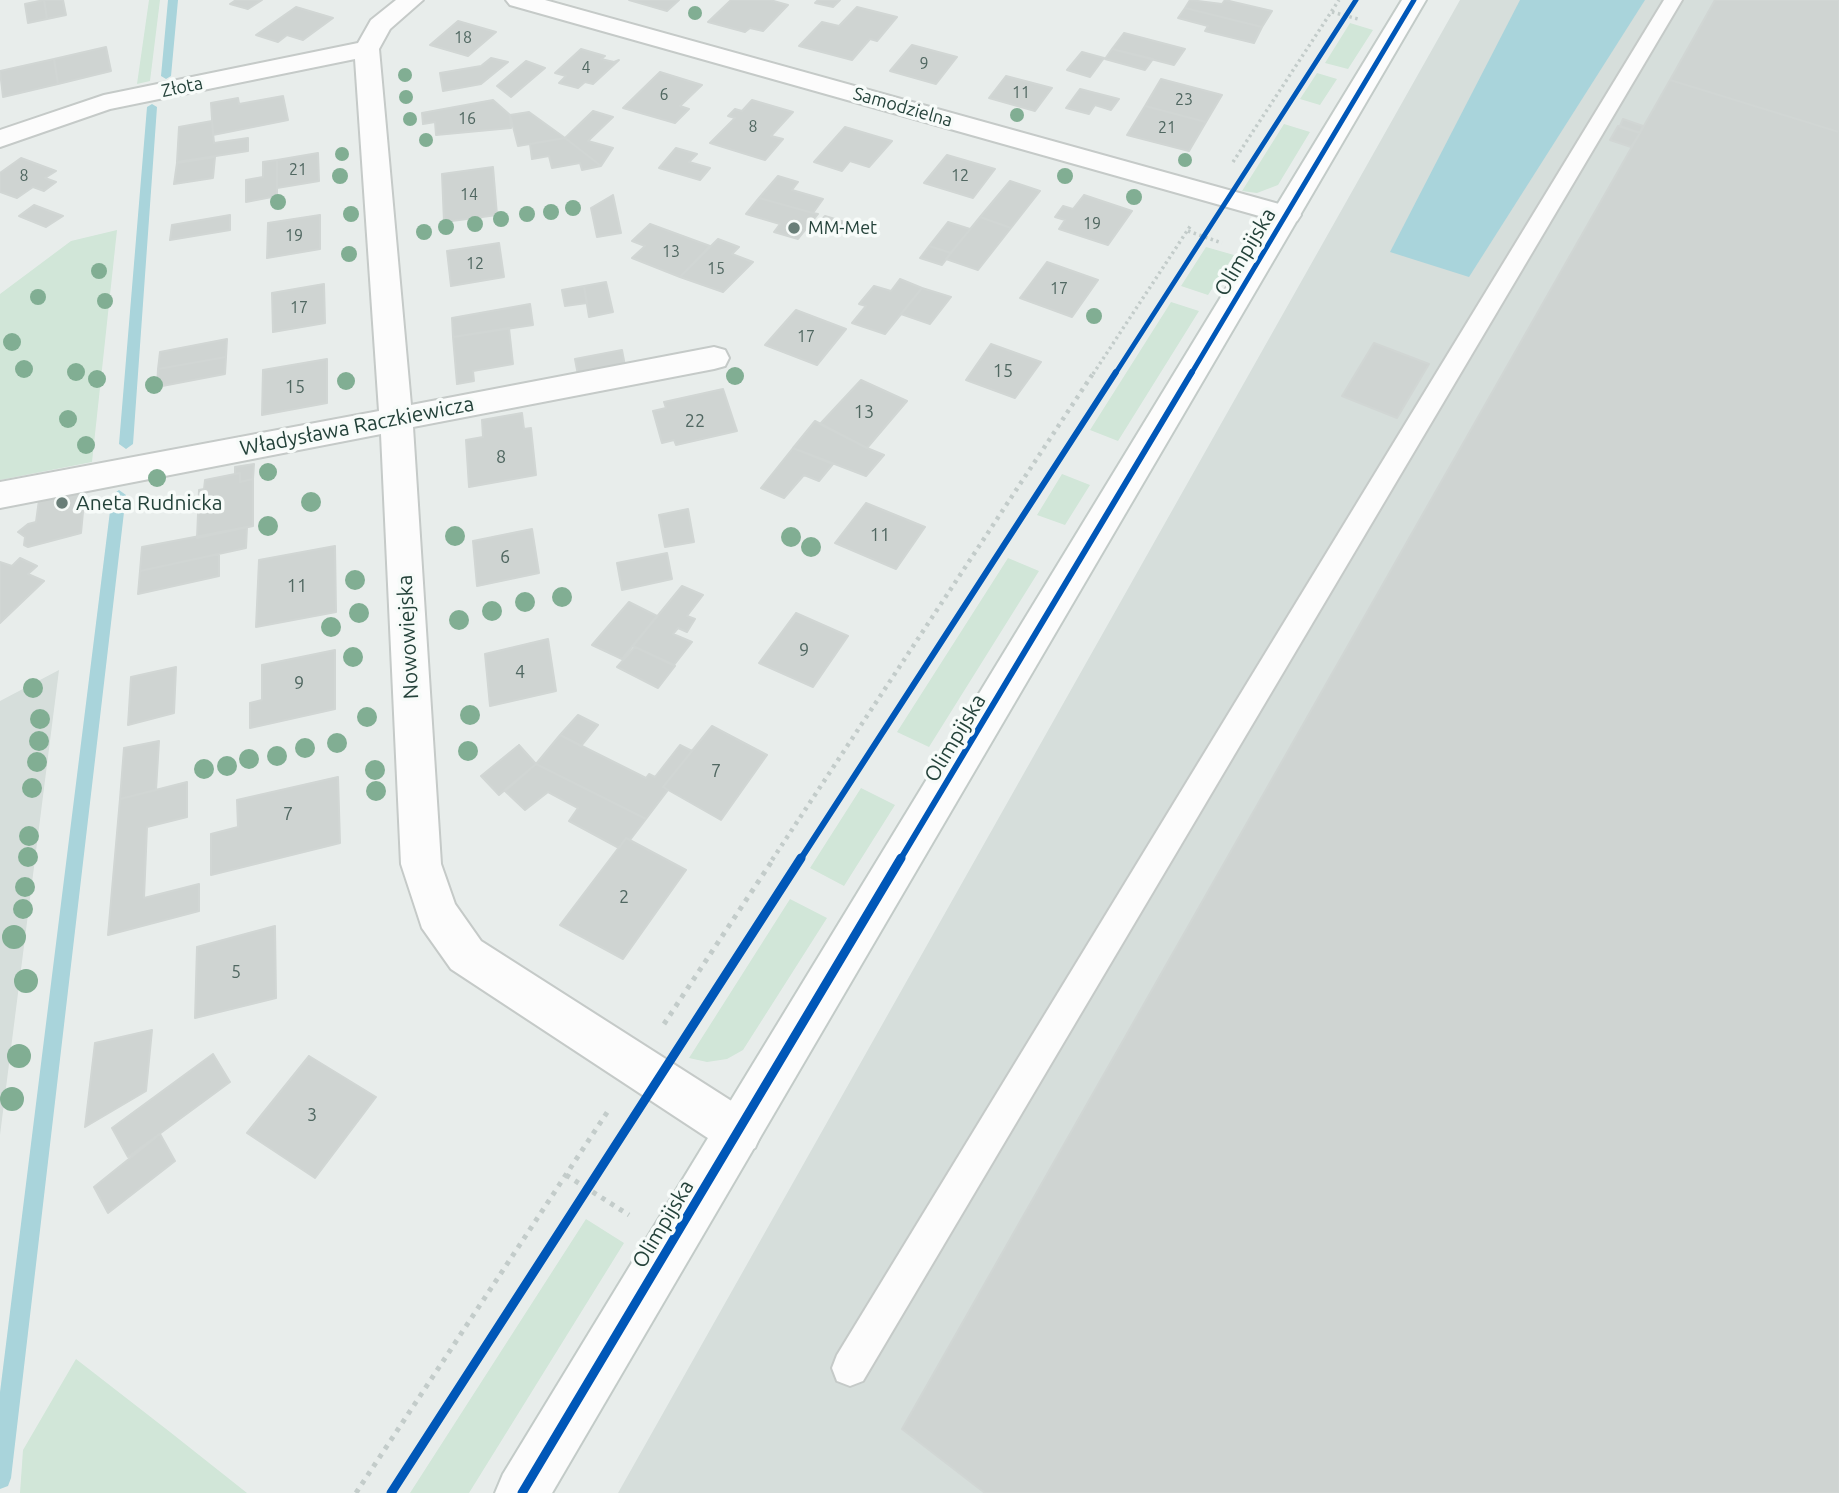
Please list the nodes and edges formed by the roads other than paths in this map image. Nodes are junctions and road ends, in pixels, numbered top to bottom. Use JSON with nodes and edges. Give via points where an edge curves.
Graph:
{"nodes":[{"id":1,"x":411,"y":0,"type":"edge"},
{"id":2,"x":518,"y":0,"type":"edge"},
{"id":3,"x":1415,"y":0,"type":"edge"},
{"id":4,"x":1673,"y":0,"type":"edge"},
{"id":5,"x":367,"y":49,"type":"junction"},
{"id":6,"x":0,"y":139,"type":"edge"},
{"id":7,"x":1287,"y":215,"type":"junction"},
{"id":8,"x":714,"y":358,"type":"dead end"},
{"id":9,"x":396,"y":418,"type":"junction"},
{"id":10,"x":0,"y":495,"type":"edge"},
{"id":11,"x":740,"y":1132,"type":"junction"},
{"id":12,"x":850,"y":1368,"type":"dead end"},
{"id":13,"x":522,"y":1493,"type":"edge"}],
"edges":[{"from":1,"to":5,"type":"street","via":[[380,25]]},
{"from":2,"to":7,"type":"street","name":"Samodzielna"},
{"from":3,"to":7,"type":"street","name":"Olimpijska"},
{"from":4,"to":12,"type":"lane"},
{"from":5,"to":6,"type":"street","name":"Złota","via":[[104,103]]},
{"from":5,"to":9,"type":"street","name":"Nowowiejska"},
{"from":7,"to":11,"type":"street","name":"Olimpijska"},
{"from":8,"to":9,"type":"street","name":"Władysława Raczkiewicza"},
{"from":9,"to":10,"type":"street","name":"Władysława Raczkiewicza"},
{"from":9,"to":11,"type":"street","name":"Nowowiejska","via":[[421,864],[437,914],[466,955]]},
{"from":11,"to":13,"type":"street","name":"Olimpijska"}]}
